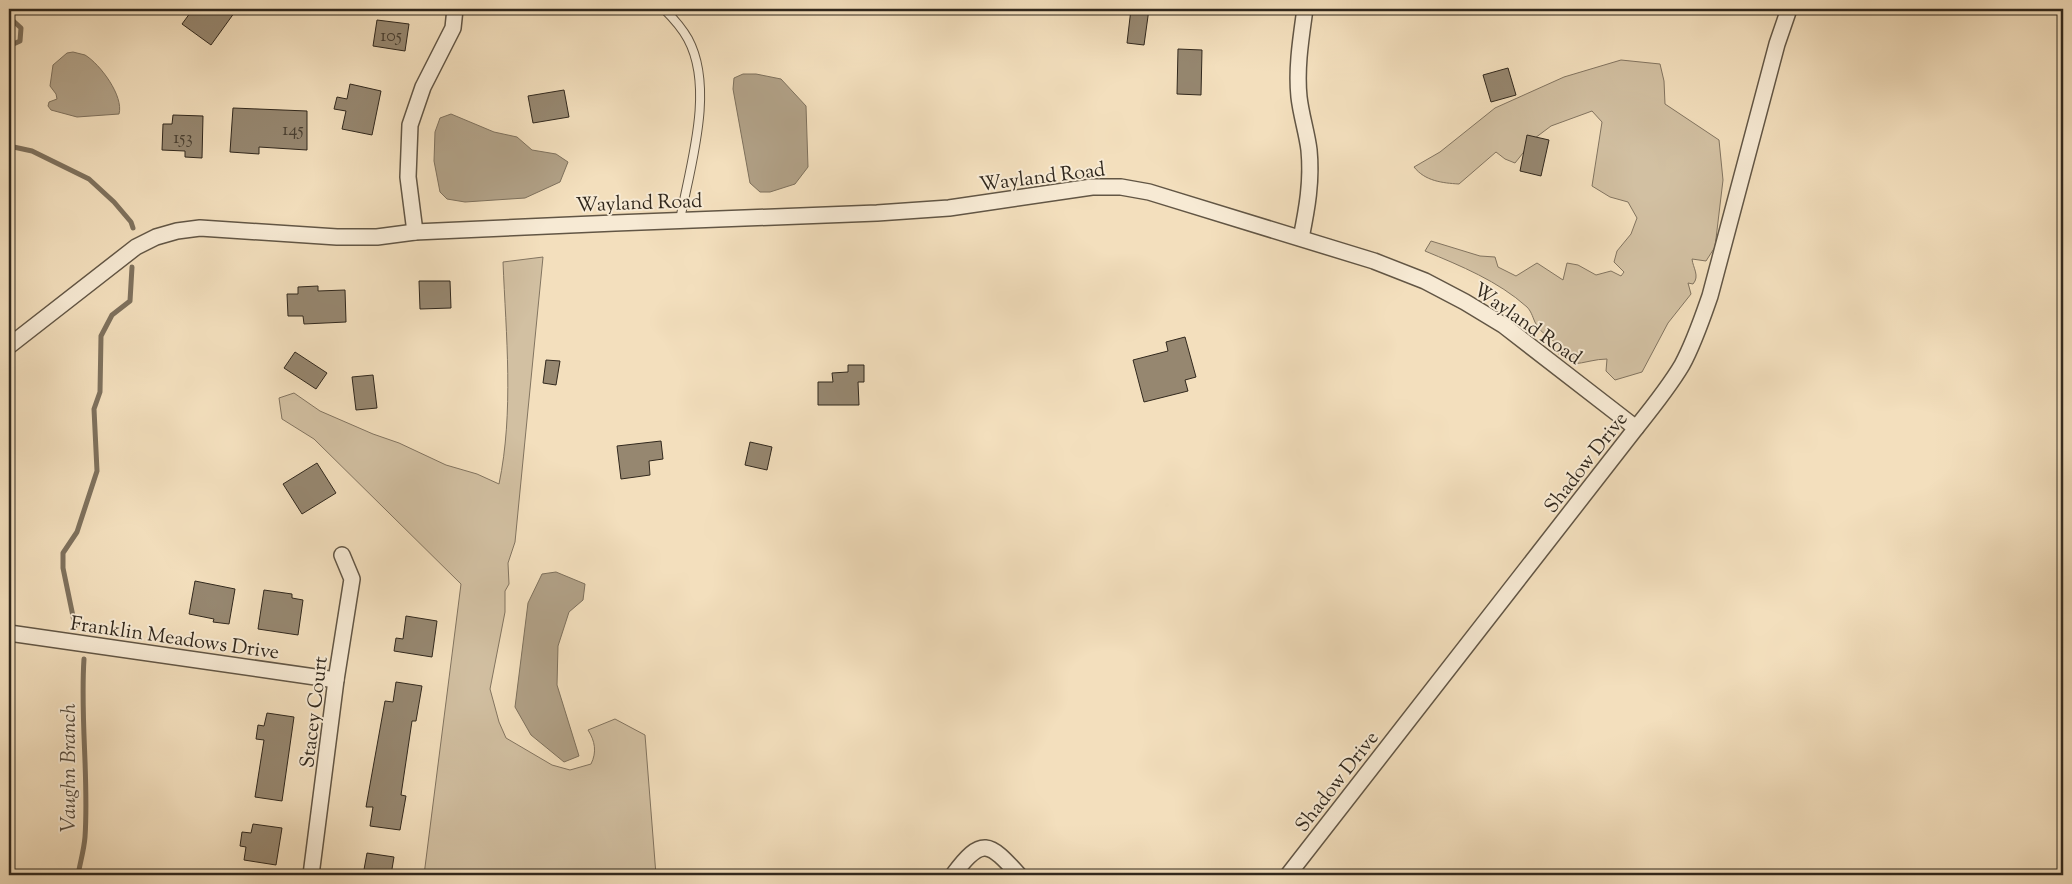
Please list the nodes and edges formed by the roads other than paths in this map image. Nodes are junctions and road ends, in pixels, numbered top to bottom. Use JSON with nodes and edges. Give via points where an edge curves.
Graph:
{"nodes":[{"id":1,"x":455,"y":9,"type":"edge"},
{"id":2,"x":664,"y":9,"type":"edge"},
{"id":3,"x":1305,"y":9,"type":"edge"},
{"id":4,"x":1789,"y":9,"type":"edge"},
{"id":5,"x":680,"y":220,"type":"junction"},
{"id":6,"x":415,"y":232,"type":"junction"},
{"id":7,"x":1301,"y":238,"type":"junction"},
{"id":8,"x":9,"y":346,"type":"edge"},
{"id":9,"x":1636,"y":428,"type":"junction"},
{"id":10,"x":342,"y":555,"type":"dead end"},
{"id":11,"x":9,"y":633,"type":"edge"},
{"id":12,"x":336,"y":680,"type":"junction"},
{"id":13,"x":311,"y":875,"type":"edge"},
{"id":14,"x":953,"y":875,"type":"edge"},
{"id":15,"x":1019,"y":875,"type":"edge"},
{"id":16,"x":1288,"y":875,"type":"edge"}],
"edges":[{"from":1,"to":6,"type":"street","via":[[453,28],[423,87],[410,125],[408,177]]},
{"from":2,"to":5,"type":"lane","via":[[688,39],[701,87],[699,120]]},
{"from":3,"to":7,"type":"street","via":[[1298,69],[1310,173],[1308,207]]},
{"from":4,"to":9,"type":"street","name":"Shadow Drive","via":[[1702,322],[1682,365]]},
{"from":5,"to":6,"type":"street","name":"Wayland Road"},
{"from":5,"to":7,"type":"street","name":"Wayland Road","via":[[886,213],[949,208],[1069,189],[1121,187],[1149,192]]},
{"from":6,"to":8,"type":"street","name":"Wayland Road","via":[[377,237],[337,237],[200,228],[177,231],[156,237],[127,253]]},
{"from":7,"to":9,"type":"street","name":"Wayland Road","via":[[1374,261],[1425,281],[1465,302],[1503,325]]},
{"from":9,"to":16,"type":"street","name":"Shadow Drive"},
{"from":10,"to":12,"type":"street","name":"Stacey Court","via":[[352,579]]},
{"from":11,"to":12,"type":"street","name":"Franklin Meadows Drive"},
{"from":12,"to":13,"type":"street","name":"Stacey Court"},
{"from":14,"to":15,"type":"street","via":[[968,855],[981,849],[998,852]]}]}
